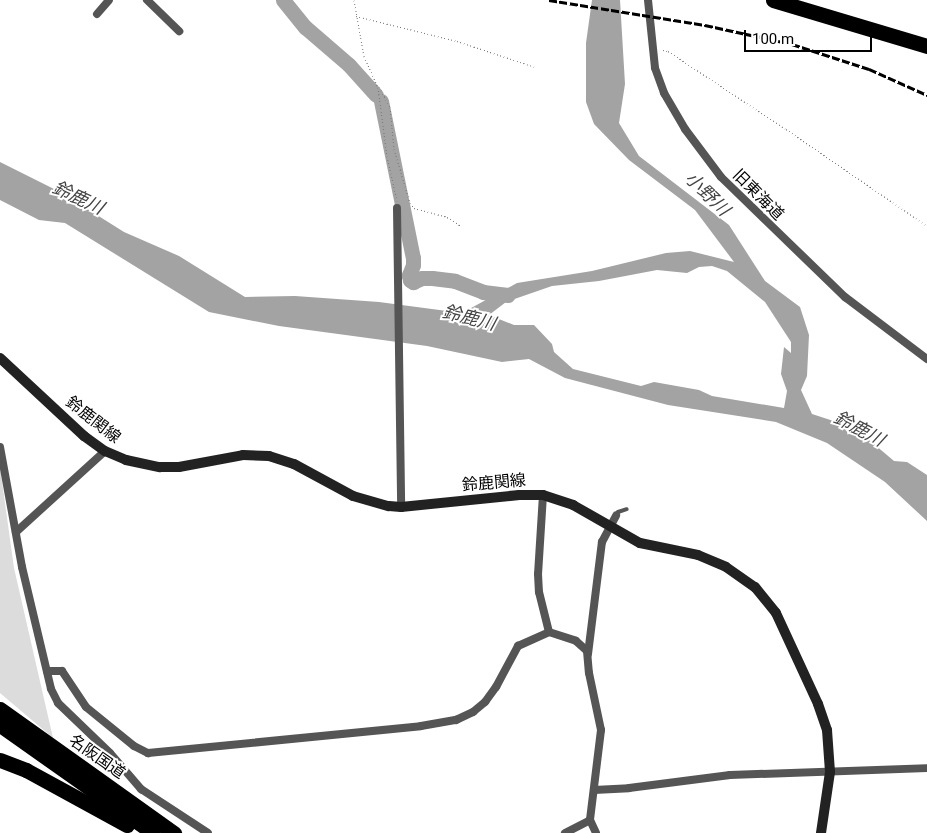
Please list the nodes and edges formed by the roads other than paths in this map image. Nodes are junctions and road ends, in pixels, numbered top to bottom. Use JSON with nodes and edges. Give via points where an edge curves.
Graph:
{"nodes":[{"id":1,"x":109,"y":0,"type":"edge"},
{"id":2,"x":147,"y":0,"type":"edge"},
{"id":3,"x":648,"y":0,"type":"edge"},
{"id":4,"x":772,"y":0,"type":"edge"},
{"id":5,"x":96,"y":14,"type":"dead end"},
{"id":6,"x":179,"y":31,"type":"dead end"},
{"id":7,"x":927,"y":46,"type":"edge"},
{"id":8,"x":397,"y":208,"type":"road end"},
{"id":9,"x":0,"y":358,"type":"edge"},
{"id":10,"x":927,"y":359,"type":"edge"},
{"id":11,"x":0,"y":447,"type":"edge"},
{"id":12,"x":105,"y":451,"type":"junction"},
{"id":13,"x":543,"y":495,"type":"junction"},
{"id":14,"x":400,"y":507,"type":"junction"},
{"id":15,"x":627,"y":509,"type":"dead end"},
{"id":16,"x":616,"y":516,"type":"joint"},
{"id":17,"x":16,"y":532,"type":"junction"},
{"id":18,"x":549,"y":632,"type":"junction"},
{"id":19,"x":587,"y":658,"type":"junction"},
{"id":20,"x":47,"y":671,"type":"junction"},
{"id":21,"x":2,"y":714,"type":"edge"},
{"id":22,"x":0,"y":760,"type":"edge"},
{"id":23,"x":927,"y":768,"type":"edge"},
{"id":24,"x":830,"y":772,"type":"junction"},
{"id":25,"x":594,"y":790,"type":"junction"},
{"id":26,"x":590,"y":820,"type":"junction"},
{"id":27,"x":141,"y":833,"type":"edge"},
{"id":28,"x":153,"y":833,"type":"edge"},
{"id":29,"x":174,"y":833,"type":"edge"},
{"id":30,"x":208,"y":833,"type":"edge"},
{"id":31,"x":565,"y":833,"type":"edge"},
{"id":32,"x":596,"y":833,"type":"edge"},
{"id":33,"x":822,"y":833,"type":"edge"}],
"edges":[{"from":1,"to":5,"type":"street"},
{"from":2,"to":6,"type":"street"},
{"from":3,"to":10,"type":"street","name":"旧東海道","via":[[655,68],[664,94],[685,129],[721,177],[845,297]]},
{"from":4,"to":7,"type":"highway"},
{"from":8,"to":14,"type":"street"},
{"from":9,"to":12,"type":"main road","name":"鈴鹿関線","via":[[75,429]]},
{"from":11,"to":17,"type":"street"},
{"from":12,"to":14,"type":"main road","name":"鈴鹿関線","via":[[126,460],[160,467],[195,466],[243,455],[269,456],[306,470],[353,496],[376,504]]},
{"from":12,"to":17,"type":"street"},
{"from":13,"to":14,"type":"main road","name":"鈴鹿関線"},
{"from":13,"to":18,"type":"street","via":[[538,583]]},
{"from":13,"to":24,"type":"main road","name":"鈴鹿関線","via":[[573,505],[640,543],[713,560],[755,587],[776,612],[808,680],[827,730]]},
{"from":15,"to":16,"type":"lane"},
{"from":16,"to":19,"type":"street","via":[[602,542]]},
{"from":17,"to":20,"type":"street"},
{"from":18,"to":19,"type":"street","via":[[583,646]]},
{"from":18,"to":20,"type":"street","via":[[518,646],[485,702],[456,720],[148,753],[134,746],[86,707],[62,671]]},
{"from":19,"to":25,"type":"street","via":[[601,730]]},
{"from":20,"to":30,"type":"street","via":[[58,703],[110,753],[141,789]]},
{"from":21,"to":28,"type":"highway","name":"名阪国道"},
{"from":21,"to":29,"type":"highway","name":"名阪国道"},
{"from":22,"to":27,"type":"highway","via":[[26,770]]},
{"from":23,"to":24,"type":"street"},
{"from":24,"to":25,"type":"street","via":[[730,775]]},
{"from":24,"to":33,"type":"main road","name":"鈴鹿関線"},
{"from":25,"to":26,"type":"street"},
{"from":26,"to":31,"type":"street"},
{"from":26,"to":32,"type":"street"}]}
